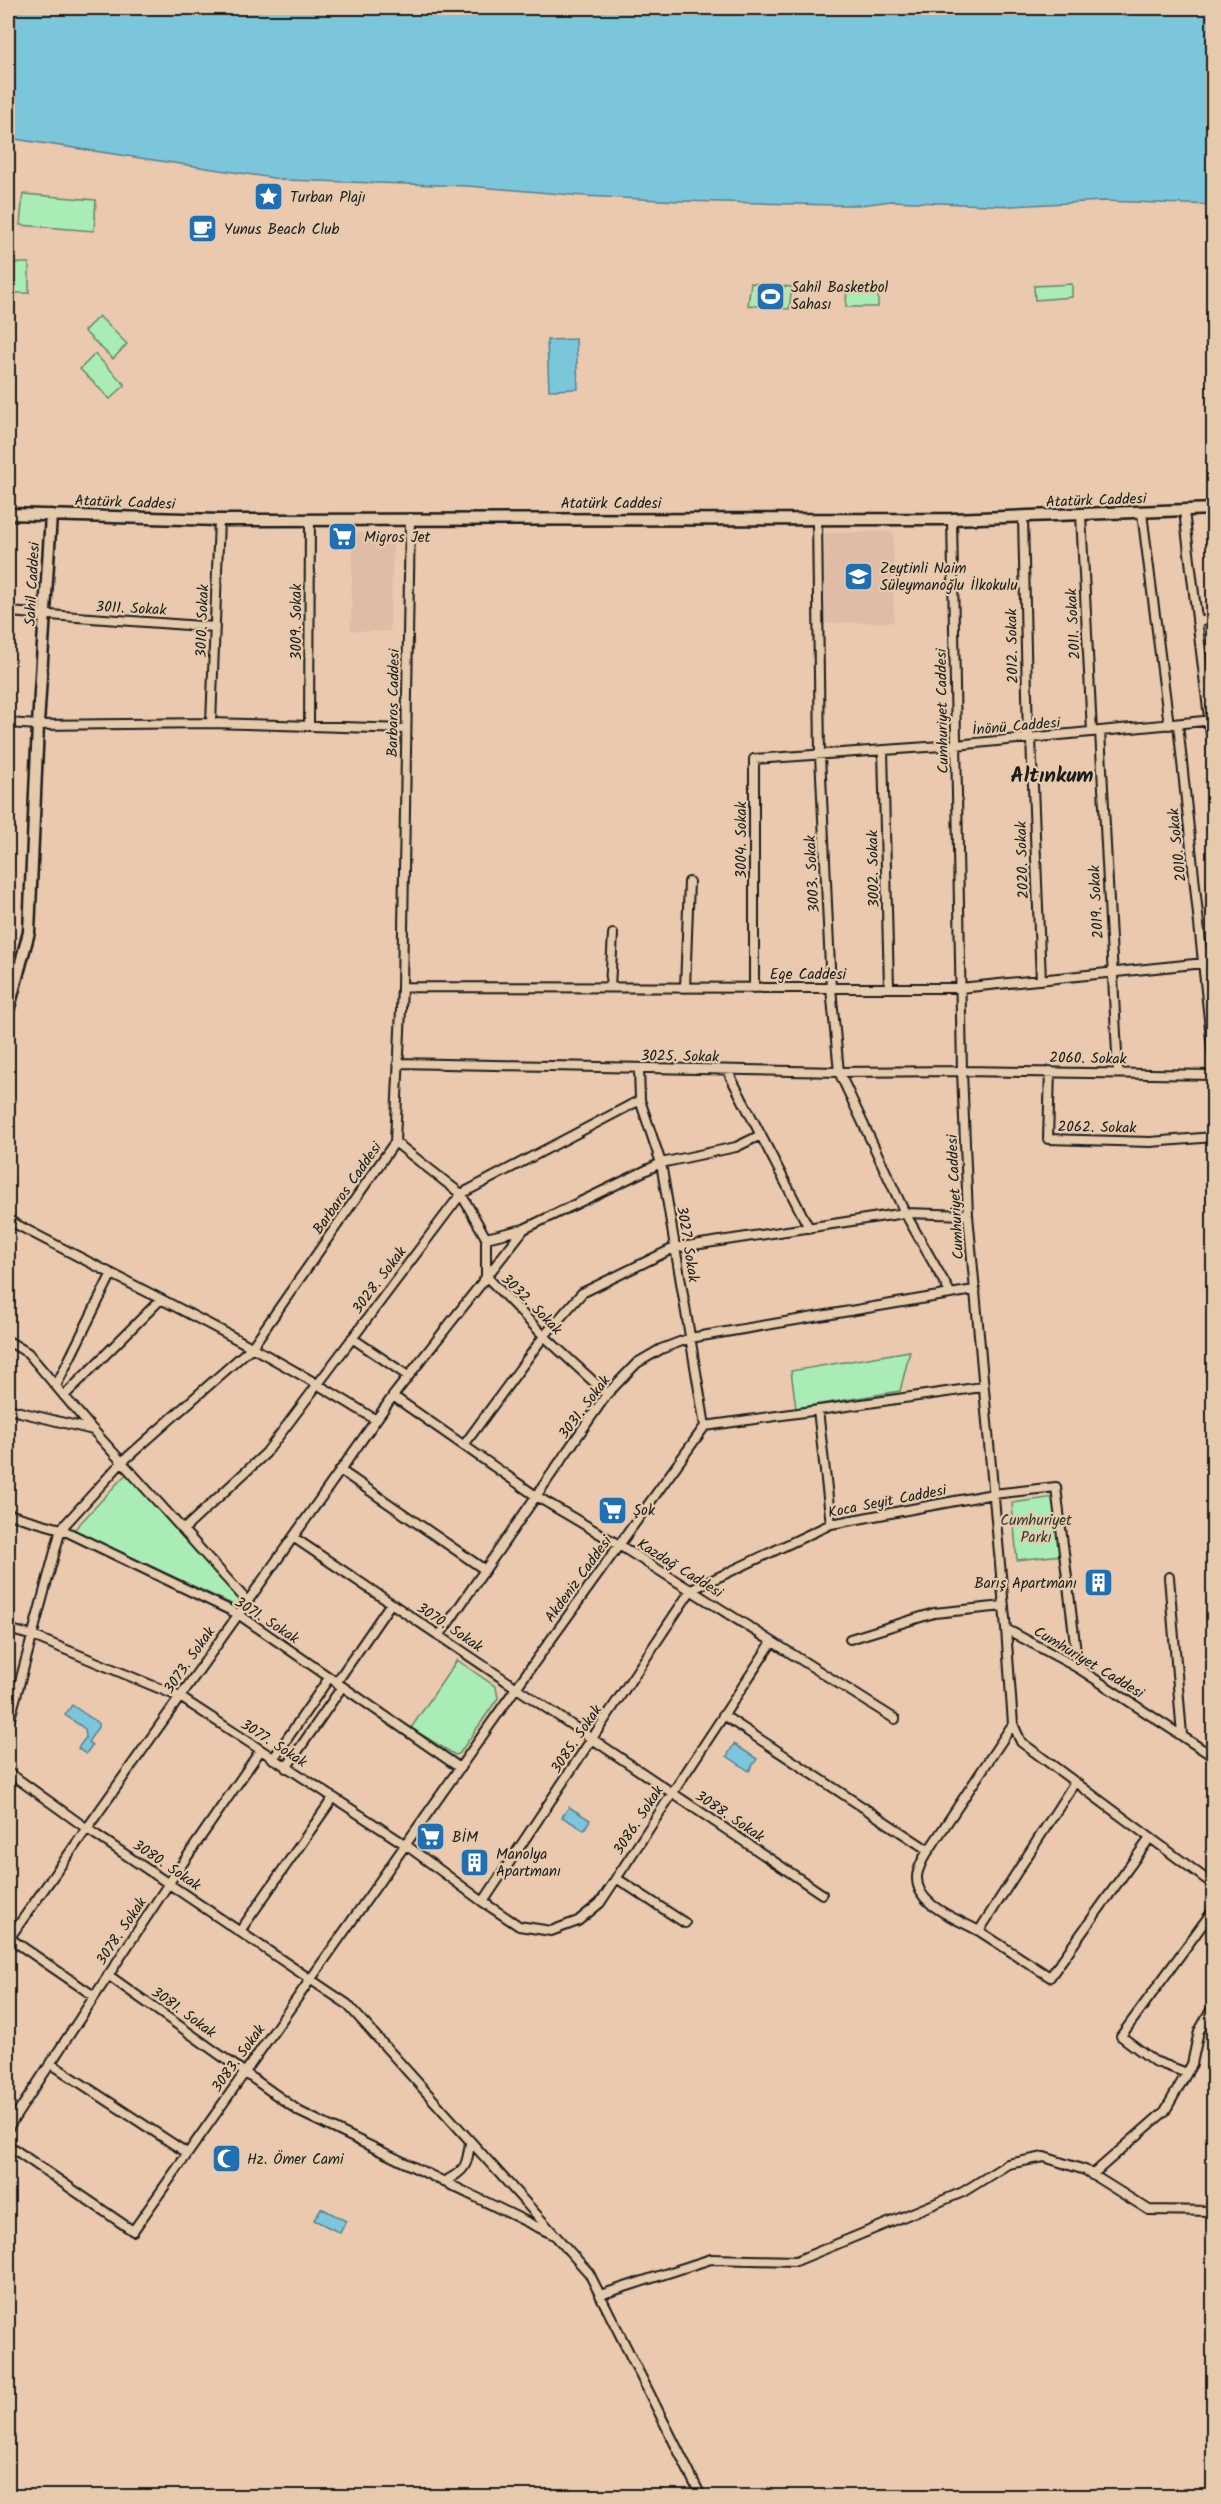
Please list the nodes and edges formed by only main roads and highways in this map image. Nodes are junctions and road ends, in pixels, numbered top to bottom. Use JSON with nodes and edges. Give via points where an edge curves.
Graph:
{"nodes":[{"id":1,"x":1214,"y":509,"type":"edge"},
{"id":2,"x":8,"y":514,"type":"edge"},
{"id":3,"x":51,"y":515,"type":"junction"},
{"id":4,"x":8,"y":1011,"type":"edge"}],
"edges":[{"from":1,"to":3,"type":"main road","name":"Atatürk Caddesi","via":[[952,519],[219,520]]},
{"from":2,"to":3,"type":"main road","name":"Atatürk Caddesi"},
{"from":3,"to":4,"type":"main road","name":"Sahil Caddesi","via":[[29,932]]}]}
